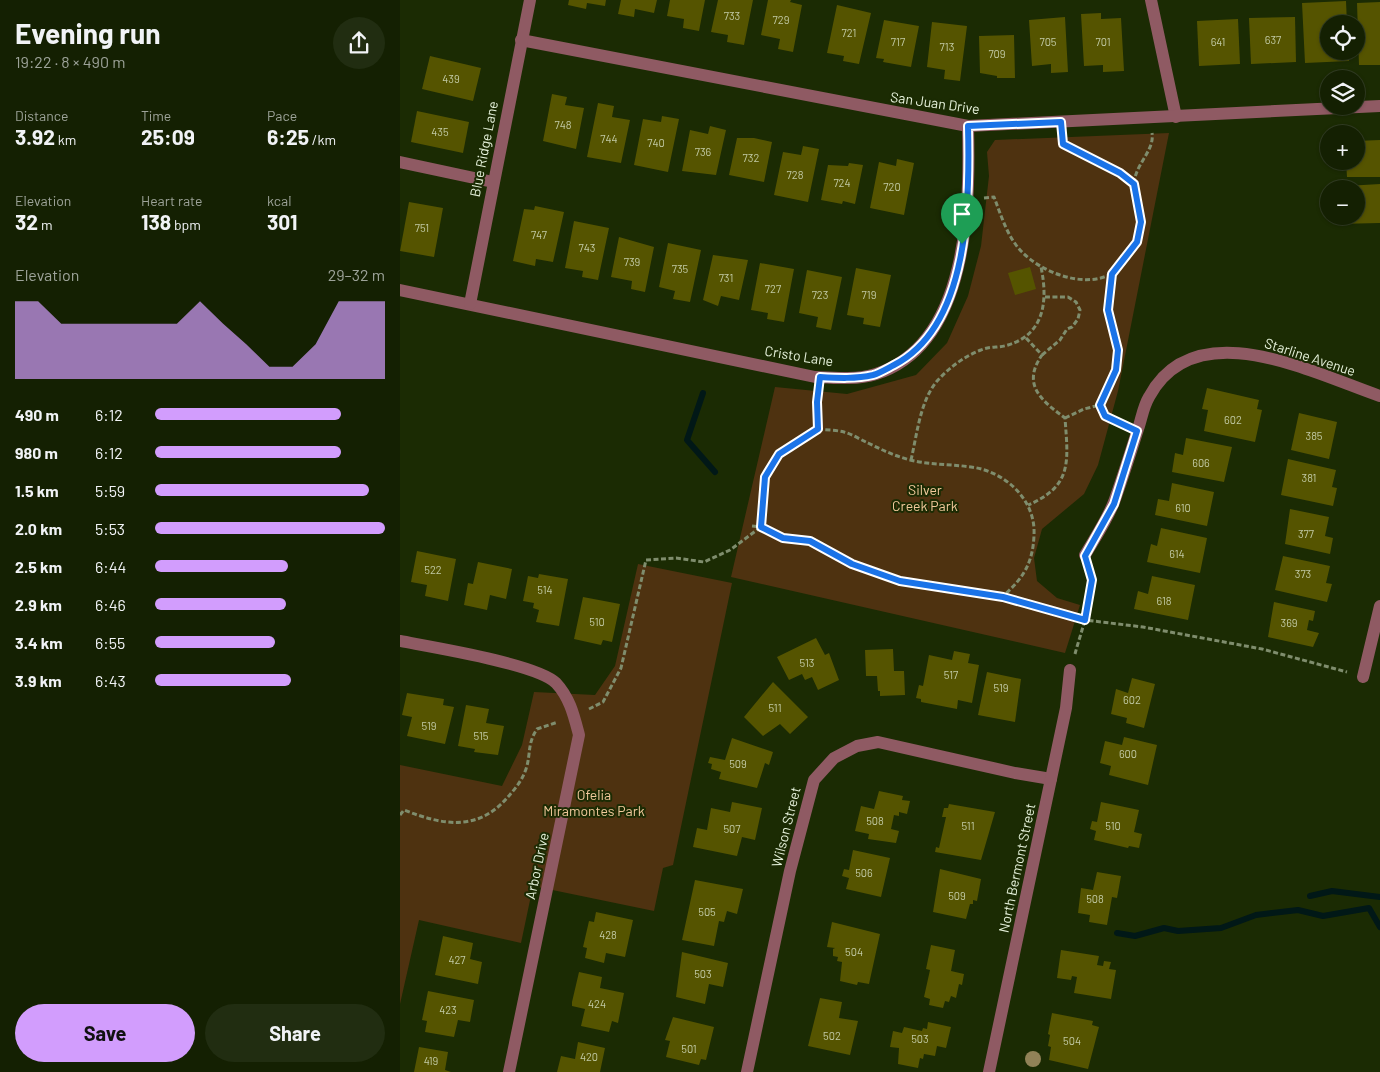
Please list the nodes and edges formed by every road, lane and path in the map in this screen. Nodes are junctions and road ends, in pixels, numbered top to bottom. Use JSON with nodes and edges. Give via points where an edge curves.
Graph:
{"nodes":[{"id":1,"x":530,"y":0,"type":"edge"},
{"id":2,"x":1151,"y":0,"type":"edge"},
{"id":3,"x":521,"y":40,"type":"junction"},
{"id":4,"x":1380,"y":106,"type":"edge"},
{"id":5,"x":1176,"y":116,"type":"junction"},
{"id":6,"x":1061,"y":122,"type":"junction"},
{"id":7,"x":968,"y":126,"type":"junction"},
{"id":8,"x":1154,"y":141,"type":"dead end"},
{"id":9,"x":400,"y":162,"type":"edge"},
{"id":10,"x":493,"y":182,"type":"junction"},
{"id":11,"x":1134,"y":184,"type":"junction"},
{"id":12,"x":994,"y":197,"type":"dead end"},
{"id":13,"x":1040,"y":266,"type":"junction"},
{"id":14,"x":1112,"y":274,"type":"junction"},
{"id":15,"x":400,"y":290,"type":"edge"},
{"id":16,"x":1045,"y":297,"type":"junction"},
{"id":17,"x":470,"y":304,"type":"junction"},
{"id":18,"x":1026,"y":338,"type":"junction"},
{"id":19,"x":1042,"y":355,"type":"junction"},
{"id":20,"x":820,"y":377,"type":"junction"},
{"id":21,"x":1380,"y":396,"type":"edge"},
{"id":22,"x":1100,"y":405,"type":"junction"},
{"id":23,"x":1065,"y":418,"type":"junction"},
{"id":24,"x":818,"y":429,"type":"junction"},
{"id":25,"x":1137,"y":431,"type":"junction"},
{"id":26,"x":911,"y":460,"type":"junction"},
{"id":27,"x":1028,"y":505,"type":"junction"},
{"id":28,"x":752,"y":526,"type":"dead end"},
{"id":29,"x":761,"y":527,"type":"junction"},
{"id":30,"x":1085,"y":556,"type":"joint"},
{"id":31,"x":1003,"y":597,"type":"junction"},
{"id":32,"x":1380,"y":606,"type":"edge"},
{"id":33,"x":1085,"y":620,"type":"junction"},
{"id":34,"x":1376,"y":640,"type":"edge"},
{"id":35,"x":400,"y":641,"type":"edge"},
{"id":36,"x":1070,"y":670,"type":"joint"},
{"id":37,"x":1363,"y":677,"type":"joint"},
{"id":38,"x":574,"y":718,"type":"junction"},
{"id":39,"x":1051,"y":778,"type":"junction"},
{"id":40,"x":400,"y":806,"type":"edge"},
{"id":41,"x":404,"y":810,"type":"junction"},
{"id":42,"x":400,"y":814,"type":"edge"},
{"id":43,"x":509,"y":1072,"type":"edge"},
{"id":44,"x":747,"y":1072,"type":"edge"},
{"id":45,"x":989,"y":1072,"type":"edge"}],
"edges":[{"from":1,"to":3,"type":"street","name":"Blue Ridge Lane"},
{"from":2,"to":5,"type":"street"},
{"from":3,"to":7,"type":"street","name":"San Juan Drive"},
{"from":3,"to":10,"type":"street","name":"Blue Ridge Lane"},
{"from":4,"to":5,"type":"street","name":"San Juan Drive"},
{"from":5,"to":6,"type":"street","name":"San Juan Drive"},
{"from":6,"to":7,"type":"street","name":"San Juan Drive"},
{"from":6,"to":11,"type":"path","via":[[1063,144],[1120,173]]},
{"from":7,"to":20,"type":"street","name":"Cristo Lane","via":[[968,200],[962,244],[945,311],[928,337],[906,359],[875,375]]},
{"from":8,"to":11,"type":"path","via":[[1139,163]]},
{"from":9,"to":10,"type":"street"},
{"from":10,"to":17,"type":"street","name":"Blue Ridge Lane"},
{"from":11,"to":14,"type":"path","via":[[1141,222],[1137,242]]},
{"from":12,"to":13,"type":"path","via":[[1009,234],[1021,251]]},
{"from":13,"to":14,"type":"path","via":[[1069,278],[1086,279]]},
{"from":13,"to":16,"type":"path"},
{"from":14,"to":22,"type":"path","via":[[1108,310],[1118,350],[1116,370]]},
{"from":15,"to":17,"type":"street"},
{"from":16,"to":18,"type":"path","via":[[1040,319]]},
{"from":16,"to":19,"type":"path","via":[[1068,297],[1080,310],[1072,327]]},
{"from":17,"to":20,"type":"street","name":"Cristo Lane"},
{"from":18,"to":19,"type":"path"},
{"from":18,"to":26,"type":"path","via":[[1007,346],[983,349],[964,358],[936,382],[924,405]]},
{"from":19,"to":23,"type":"path","via":[[1033,375],[1035,389],[1045,403]]},
{"from":20,"to":24,"type":"path"},
{"from":21,"to":25,"type":"street","name":"Starline Avenue","via":[[1270,358],[1232,351],[1205,353],[1160,378],[1148,398]]},
{"from":22,"to":23,"type":"path"},
{"from":22,"to":25,"type":"path","via":[[1105,416]]},
{"from":23,"to":27,"type":"path","via":[[1067,463],[1060,484],[1045,498]]},
{"from":24,"to":26,"type":"path","via":[[846,432],[889,454]]},
{"from":24,"to":29,"type":"path","via":[[779,454],[765,477]]},
{"from":25,"to":30,"type":"street","name":"Starline Avenue","via":[[1114,504]]},
{"from":26,"to":27,"type":"path","via":[[972,467],[990,473],[1009,482]]},
{"from":27,"to":31,"type":"path","via":[[1033,515],[1034,549],[1029,566]]},
{"from":28,"to":29,"type":"path"},
{"from":29,"to":31,"type":"path","via":[[783,538],[810,541],[852,564],[900,581]]},
{"from":29,"to":38,"type":"path","via":[[730,550],[704,562],[676,558],[646,560],[621,668],[603,702]]},
{"from":30,"to":33,"type":"path","via":[[1092,580]]},
{"from":31,"to":33,"type":"path"},
{"from":32,"to":34,"type":"street"},
{"from":33,"to":36,"type":"path"},
{"from":33,"to":37,"type":"path","via":[[1262,649]]},
{"from":34,"to":37,"type":"street"},
{"from":35,"to":38,"type":"street","name":"Arbor Drive","via":[[530,668],[555,682],[572,705]]},
{"from":36,"to":39,"type":"street","name":"North Bermont Street","via":[[1066,708]]},
{"from":38,"to":41,"type":"path","via":[[536,729],[529,740],[526,769],[517,786],[481,820],[447,823]]},
{"from":38,"to":43,"type":"street","name":"Arbor Drive","via":[[579,735]]},
{"from":39,"to":44,"type":"street","name":"Wilson Street","via":[[878,742],[857,746],[834,758],[814,780],[801,825]]},
{"from":39,"to":45,"type":"street","name":"North Bermont Street"},
{"from":40,"to":41,"type":"path"},
{"from":41,"to":42,"type":"path"}]}
